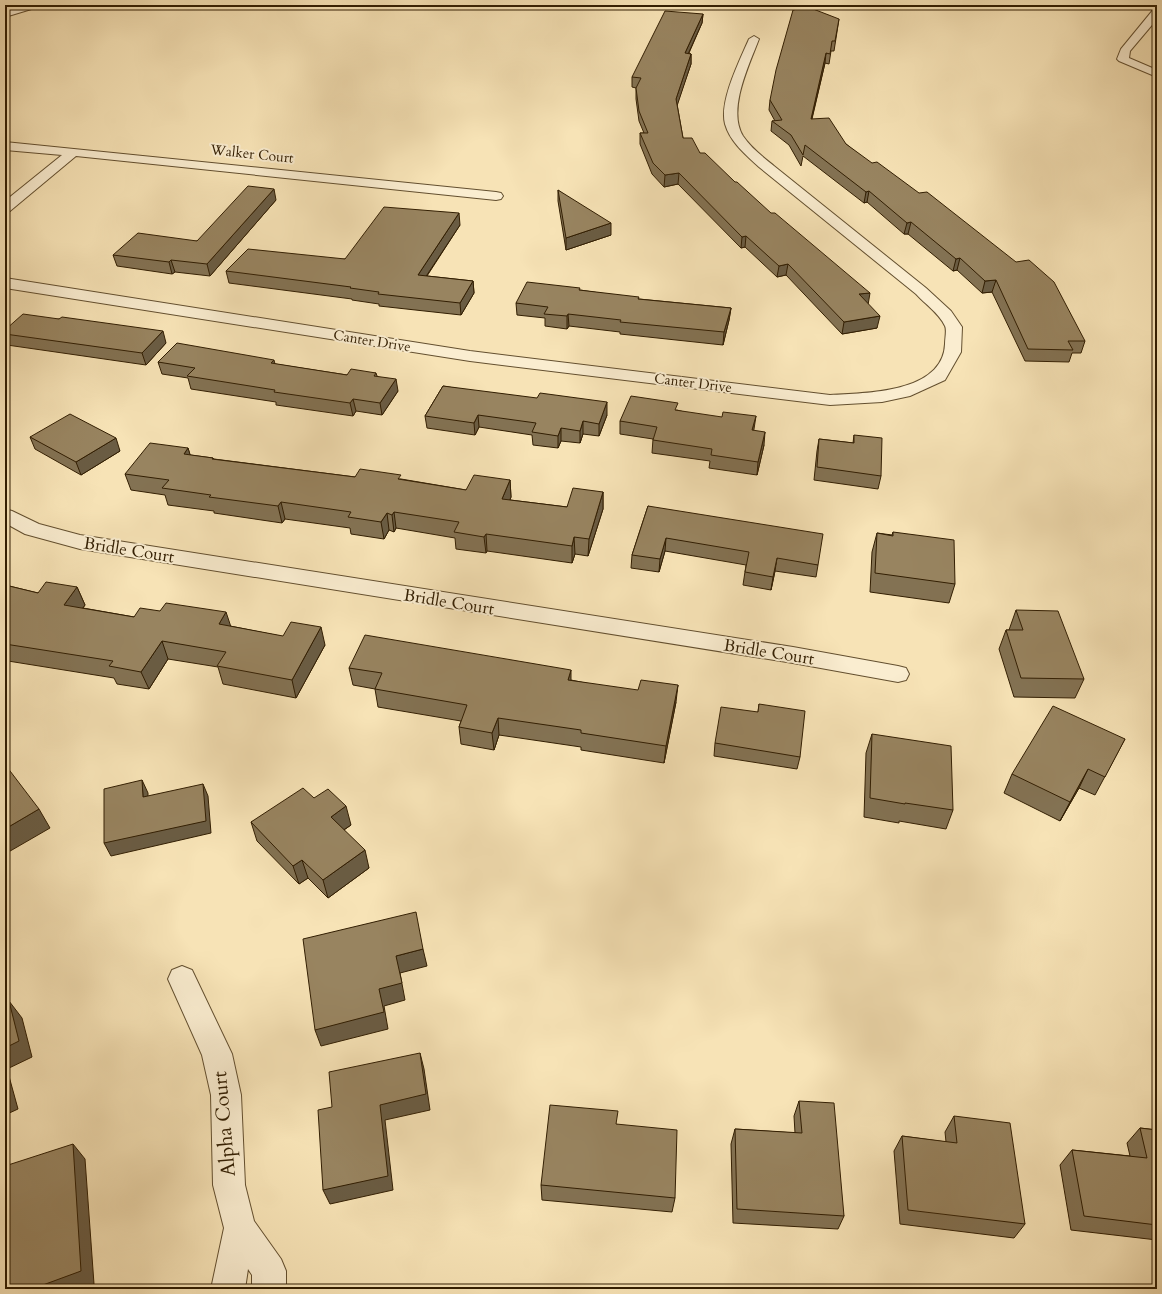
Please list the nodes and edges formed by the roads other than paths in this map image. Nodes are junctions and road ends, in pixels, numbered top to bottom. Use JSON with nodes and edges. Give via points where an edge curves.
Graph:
{"nodes":[{"id":1,"x":34,"y":5,"type":"edge"},
{"id":2,"x":1157,"y":12,"type":"edge"},
{"id":3,"x":5,"y":14,"type":"edge"},
{"id":4,"x":754,"y":39,"type":"dead end"},
{"id":5,"x":1157,"y":74,"type":"edge"},
{"id":6,"x":5,"y":146,"type":"edge"},
{"id":7,"x":73,"y":152,"type":"junction"},
{"id":8,"x":496,"y":196,"type":"dead end"},
{"id":9,"x":5,"y":208,"type":"edge"},
{"id":10,"x":5,"y":283,"type":"edge"},
{"id":11,"x":5,"y":515,"type":"edge"},
{"id":12,"x":898,"y":674,"type":"dead end"},
{"id":13,"x":182,"y":979,"type":"dead end"},
{"id":14,"x":240,"y":1228,"type":"junction"},
{"id":15,"x":228,"y":1289,"type":"edge"},
{"id":16,"x":269,"y":1289,"type":"edge"}],
"edges":[{"from":1,"to":3,"type":"street"},
{"from":2,"to":5,"type":"street","via":[[1125,50],[1123,58]]},
{"from":4,"to":10,"type":"street","name":"Canter Drive","via":[[732,107],[730,122],[738,137],[769,170],[921,291],[945,314],[954,327],[953,352],[939,376],[904,392],[882,398],[830,400],[470,356]]},
{"from":6,"to":7,"type":"street","name":"Walker Court"},
{"from":7,"to":8,"type":"street","name":"Walker Court"},
{"from":7,"to":9,"type":"street"},
{"from":11,"to":12,"type":"street","name":"Bridle Court","via":[[32,529],[80,542]]},
{"from":13,"to":14,"type":"street","name":"Alpha Court","via":[[217,1054],[226,1095],[229,1185]]},
{"from":14,"to":15,"type":"street","name":"Alpha Court"},
{"from":14,"to":16,"type":"street","name":"Alpha Court","via":[[269,1270]]}]}
